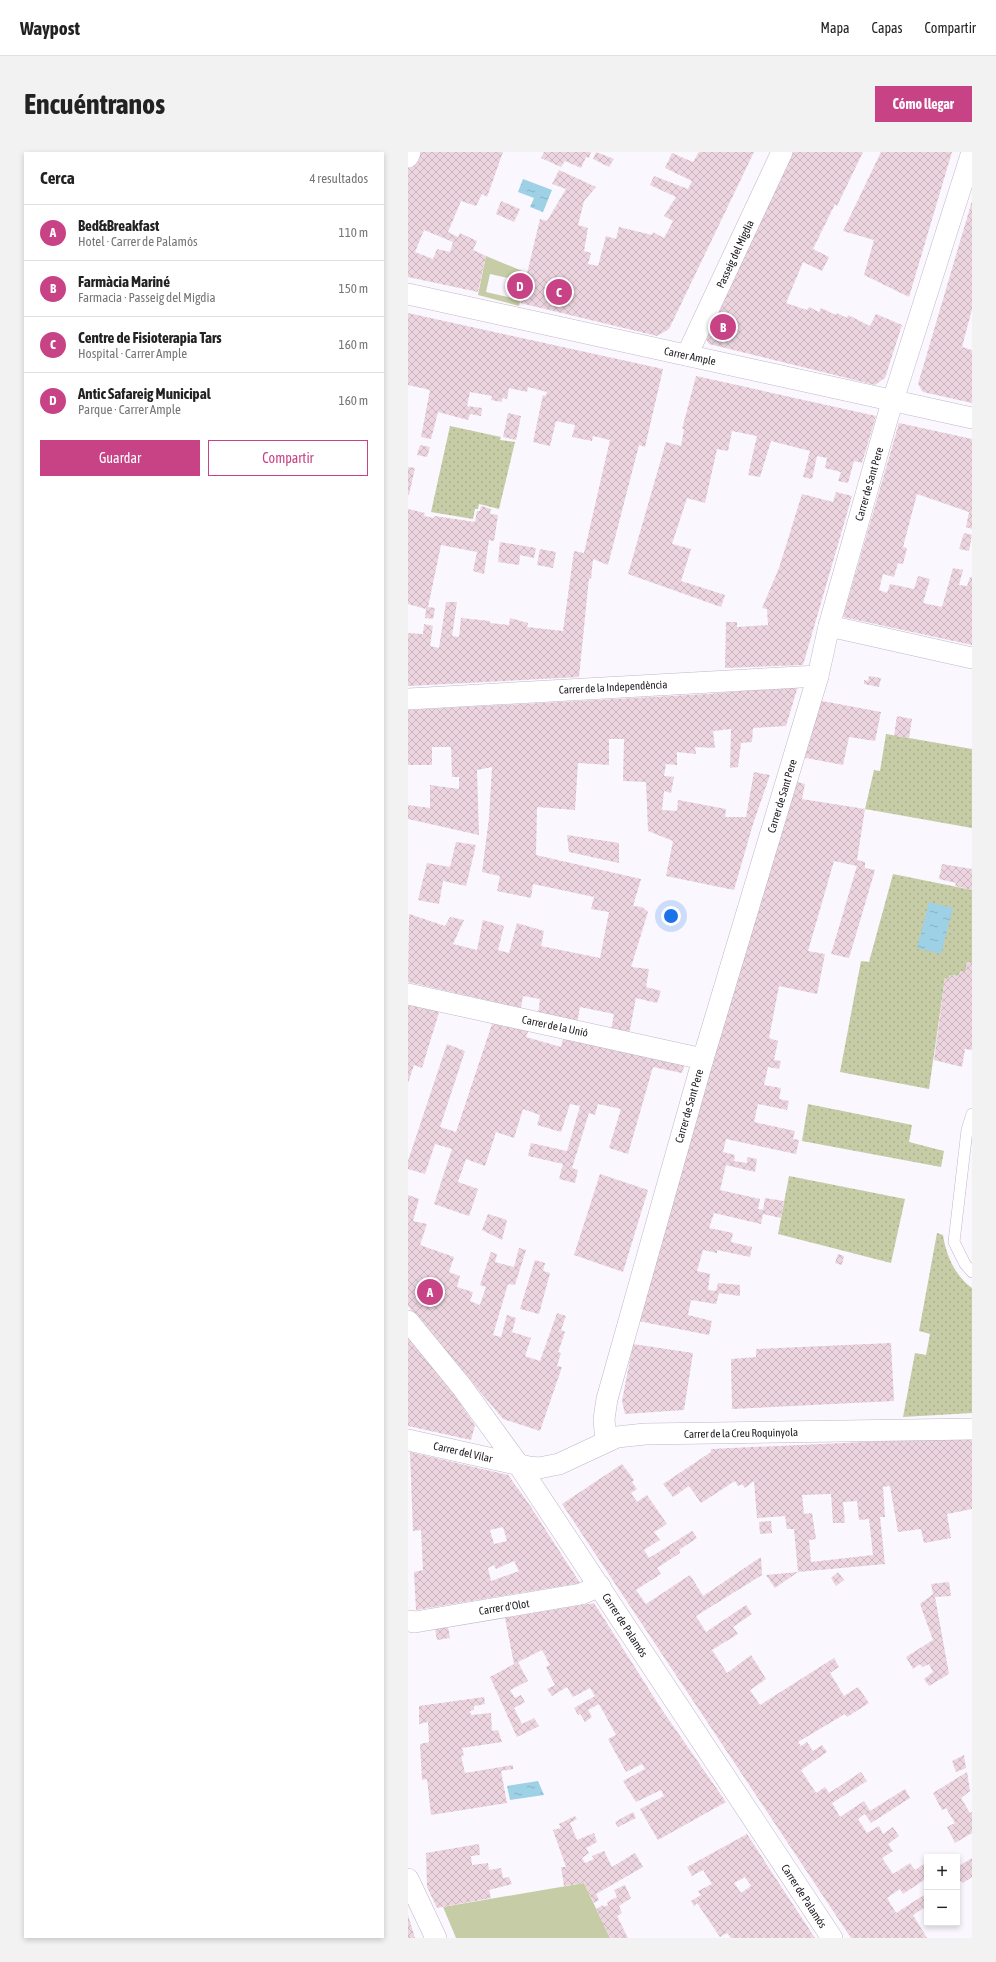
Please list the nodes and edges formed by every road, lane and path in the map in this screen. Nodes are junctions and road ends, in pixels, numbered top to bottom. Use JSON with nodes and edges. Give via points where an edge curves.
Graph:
{"nodes":[{"id":1,"x":410,"y":152,"type":"edge"},
{"id":2,"x":782,"y":152,"type":"edge"},
{"id":3,"x":972,"y":152,"type":"edge"},
{"id":4,"x":408,"y":157,"type":"edge"},
{"id":5,"x":408,"y":294,"type":"edge"},
{"id":6,"x":687,"y":355,"type":"junction"},
{"id":7,"x":893,"y":401,"type":"junction"},
{"id":8,"x":972,"y":418,"type":"edge"},
{"id":9,"x":829,"y":626,"type":"junction"},
{"id":10,"x":972,"y":658,"type":"edge"},
{"id":11,"x":818,"y":676,"type":"junction"},
{"id":12,"x":408,"y":700,"type":"edge"},
{"id":13,"x":408,"y":994,"type":"edge"},
{"id":14,"x":703,"y":1059,"type":"junction"},
{"id":15,"x":972,"y":1114,"type":"edge"},
{"id":16,"x":972,"y":1272,"type":"edge"},
{"id":17,"x":408,"y":1321,"type":"edge"},
{"id":18,"x":972,"y":1429,"type":"edge"},
{"id":19,"x":408,"y":1440,"type":"edge"},
{"id":20,"x":606,"y":1442,"type":"junction"},
{"id":21,"x":518,"y":1464,"type":"junction"},
{"id":22,"x":600,"y":1586,"type":"junction"},
{"id":23,"x":408,"y":1621,"type":"edge"},
{"id":24,"x":408,"y":1879,"type":"edge"},
{"id":25,"x":436,"y":1938,"type":"edge"},
{"id":26,"x":832,"y":1938,"type":"edge"}],
"edges":[{"from":1,"to":4,"type":"street"},
{"from":2,"to":6,"type":"street","name":"Passeig del Migdia"},
{"from":3,"to":7,"type":"street","name":"Carrer de Sant Pere"},
{"from":5,"to":6,"type":"street","name":"Carrer Ample"},
{"from":6,"to":7,"type":"street","name":"Carrer Ample"},
{"from":7,"to":8,"type":"street","name":"Carrer Ample"},
{"from":7,"to":9,"type":"street","name":"Carrer de Sant Pere"},
{"from":9,"to":10,"type":"street"},
{"from":9,"to":11,"type":"street","name":"Carrer de Sant Pere"},
{"from":11,"to":12,"type":"street","name":"Carrer de la Independència"},
{"from":11,"to":14,"type":"street","name":"Carrer de Sant Pere"},
{"from":13,"to":14,"type":"street","name":"Carrer de la Unió"},
{"from":14,"to":20,"type":"street","name":"Carrer de Sant Pere","via":[[607,1399],[604,1419]]},
{"from":15,"to":16,"type":"lane","via":[[954,1242],[964,1264]]},
{"from":17,"to":21,"type":"street","name":"Carrer de Palamós","via":[[462,1387]]},
{"from":18,"to":20,"type":"street","name":"Carrer de la Creu Roquinyola","via":[[645,1434],[617,1437]]},
{"from":19,"to":21,"type":"street","name":"Carrer del Vilar"},
{"from":20,"to":21,"type":"street","name":"Carrer de la Creu Roquinyola","via":[[559,1464],[539,1468]]},
{"from":21,"to":22,"type":"street","name":"Carrer de Palamós"},
{"from":22,"to":23,"type":"street","name":"Carrer d'Olot","via":[[581,1594],[415,1622]]},
{"from":22,"to":26,"type":"street","name":"Carrer de Palamós"},
{"from":24,"to":25,"type":"street"}]}
